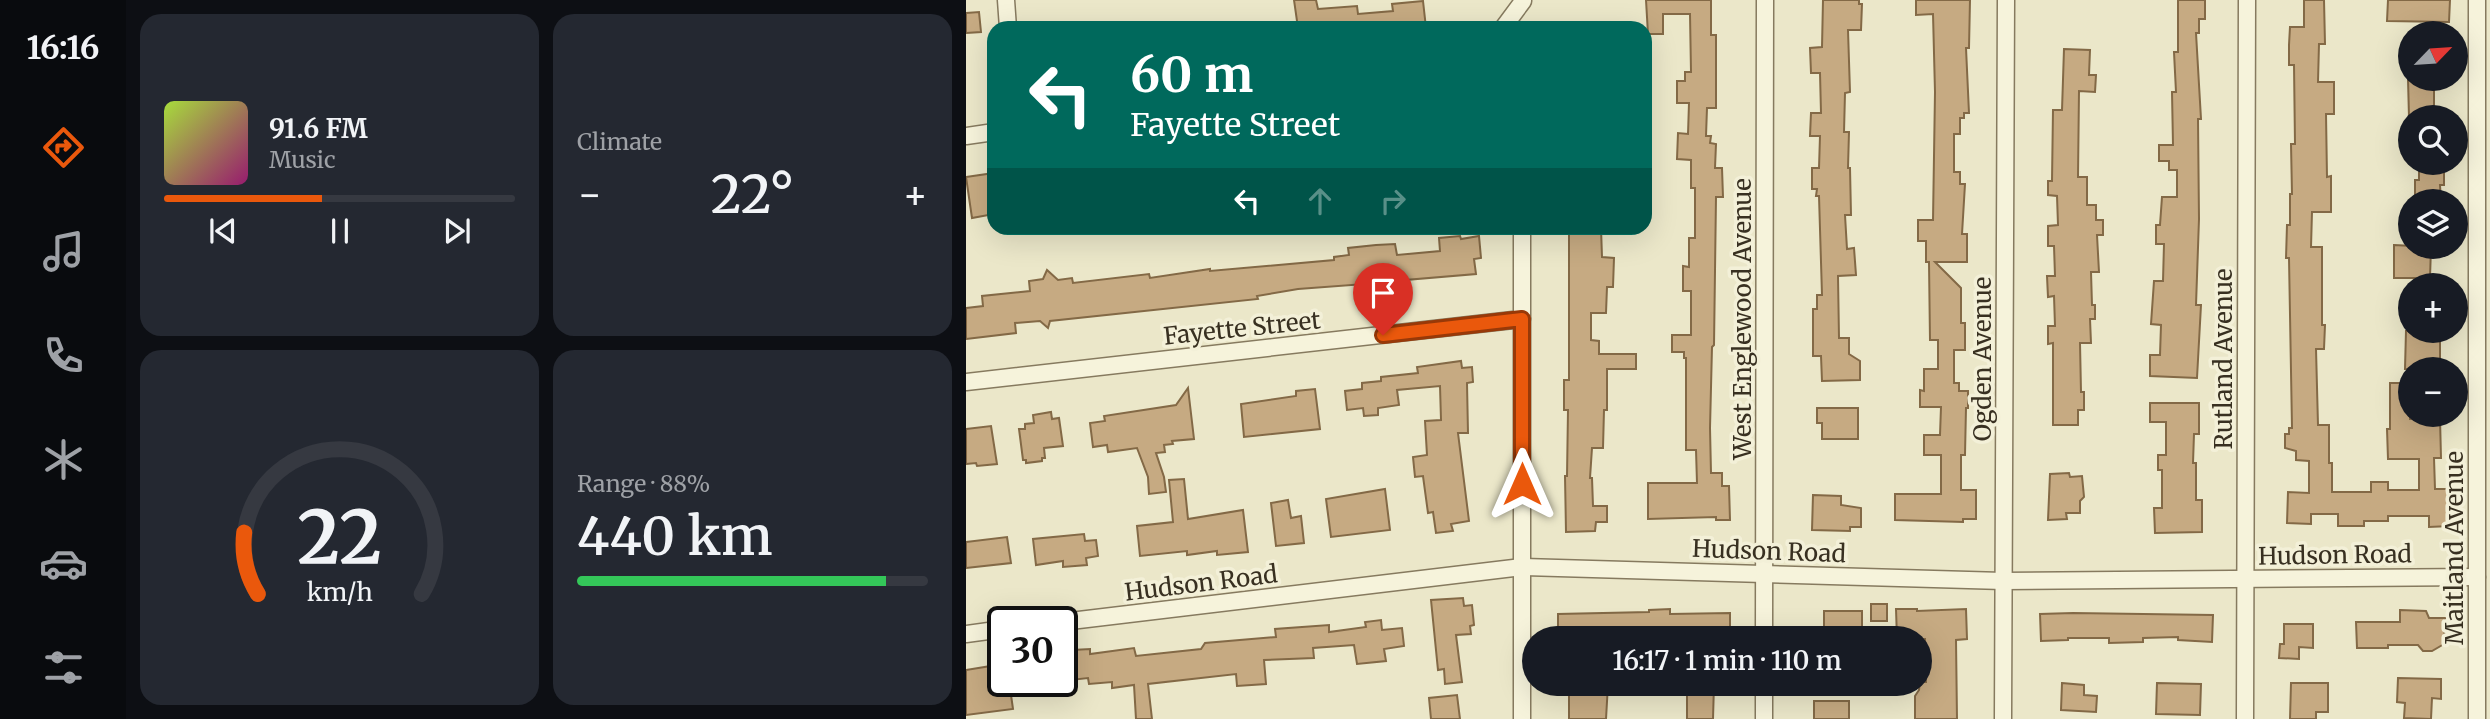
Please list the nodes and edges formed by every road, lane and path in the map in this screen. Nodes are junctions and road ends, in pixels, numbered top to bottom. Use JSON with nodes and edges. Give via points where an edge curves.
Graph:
{"nodes":[{"id":1,"x":1006,"y":0,"type":"edge"},
{"id":2,"x":1523,"y":0,"type":"edge"},
{"id":3,"x":1765,"y":0,"type":"edge"},
{"id":4,"x":2006,"y":0,"type":"edge"},
{"id":5,"x":2246,"y":0,"type":"edge"},
{"id":6,"x":2477,"y":0,"type":"edge"},
{"id":7,"x":1008,"y":21,"type":"edge"},
{"id":8,"x":1508,"y":21,"type":"edge"},
{"id":9,"x":1522,"y":21,"type":"edge"},
{"id":10,"x":987,"y":133,"type":"edge"},
{"id":11,"x":966,"y":136,"type":"edge"},
{"id":12,"x":1522,"y":235,"type":"edge"},
{"id":13,"x":1522,"y":319,"type":"junction"},
{"id":14,"x":966,"y":382,"type":"edge"},
{"id":15,"x":1522,"y":567,"type":"junction"},
{"id":16,"x":1764,"y":574,"type":"junction"},
{"id":17,"x":2477,"y":577,"type":"junction"},
{"id":18,"x":2245,"y":579,"type":"junction"},
{"id":19,"x":2003,"y":581,"type":"junction"},
{"id":20,"x":1078,"y":620,"type":"edge"},
{"id":21,"x":1764,"y":626,"type":"edge"},
{"id":22,"x":987,"y":631,"type":"edge"},
{"id":23,"x":966,"y":634,"type":"edge"},
{"id":24,"x":1764,"y":696,"type":"edge"},
{"id":25,"x":1522,"y":719,"type":"edge"},
{"id":26,"x":1764,"y":719,"type":"edge"},
{"id":27,"x":2003,"y":719,"type":"edge"},
{"id":28,"x":2245,"y":719,"type":"edge"},
{"id":29,"x":2477,"y":719,"type":"edge"}],
"edges":[{"from":1,"to":7,"type":"street"},
{"from":2,"to":8,"type":"street"},
{"from":2,"to":9,"type":"street"},
{"from":3,"to":16,"type":"street","name":"West Englewood Avenue"},
{"from":4,"to":19,"type":"street","name":"Ogden Avenue"},
{"from":5,"to":18,"type":"street","name":"Rutland Avenue"},
{"from":6,"to":17,"type":"street","name":"Maitland Avenue"},
{"from":10,"to":11,"type":"street"},
{"from":12,"to":13,"type":"street"},
{"from":13,"to":14,"type":"street","name":"Fayette Street"},
{"from":13,"to":15,"type":"street"},
{"from":15,"to":16,"type":"street","name":"Hudson Road"},
{"from":15,"to":20,"type":"street","name":"Hudson Road"},
{"from":15,"to":25,"type":"street"},
{"from":16,"to":19,"type":"street","name":"Hudson Road"},
{"from":16,"to":21,"type":"street","name":"West Englewood Avenue"},
{"from":17,"to":18,"type":"street","name":"Hudson Road"},
{"from":17,"to":29,"type":"street","name":"Maitland Avenue"},
{"from":18,"to":19,"type":"street","name":"Hudson Road"},
{"from":18,"to":28,"type":"street","name":"Rutland Avenue"},
{"from":19,"to":27,"type":"street","name":"Ogden Avenue"},
{"from":22,"to":23,"type":"street"},
{"from":24,"to":26,"type":"street"}]}
